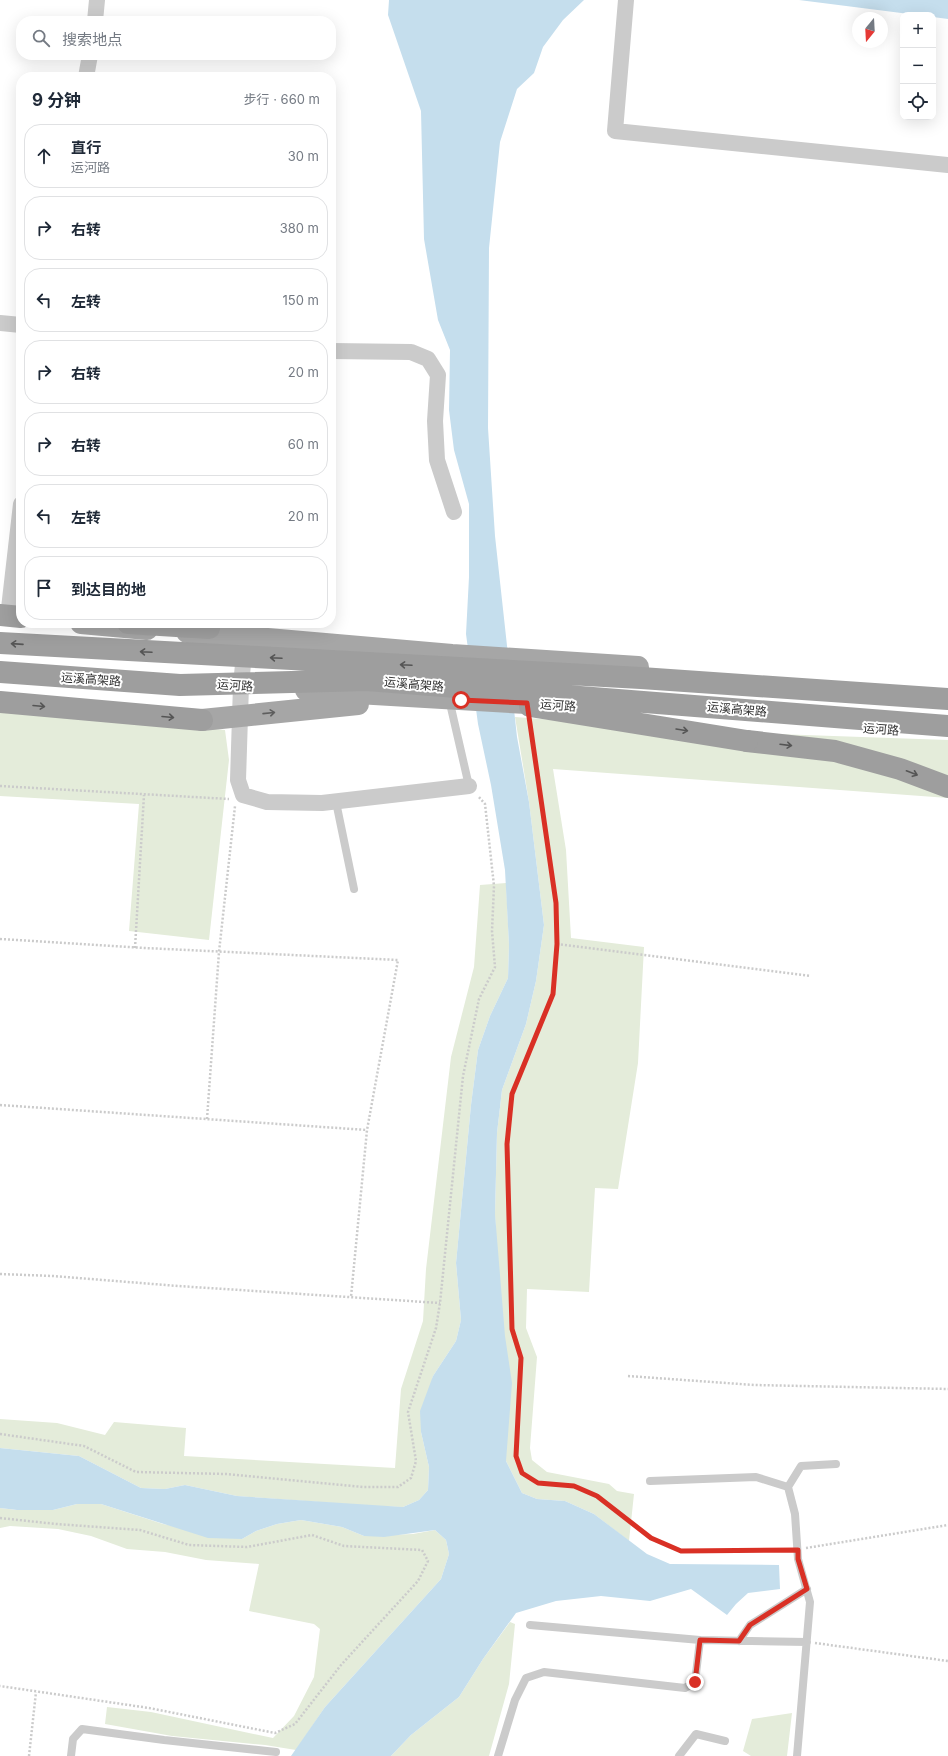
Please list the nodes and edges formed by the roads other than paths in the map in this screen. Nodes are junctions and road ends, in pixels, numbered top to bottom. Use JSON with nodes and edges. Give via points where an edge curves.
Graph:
{"nodes":[{"id":1,"x":97,"y":0,"type":"edge"},
{"id":2,"x":626,"y":0,"type":"edge"},
{"id":3,"x":95,"y":16,"type":"edge"},
{"id":4,"x":89,"y":60,"type":"edge"},
{"id":5,"x":87,"y":72,"type":"edge"},
{"id":6,"x":948,"y":165,"type":"edge"},
{"id":7,"x":0,"y":323,"type":"edge"},
{"id":8,"x":16,"y":325,"type":"edge"},
{"id":9,"x":336,"y":351,"type":"edge"},
{"id":10,"x":454,"y":512,"type":"dead end"},
{"id":11,"x":16,"y":555,"type":"edge"},
{"id":12,"x":10,"y":617,"type":"edge"},
{"id":13,"x":184,"y":628,"type":"edge"},
{"id":14,"x":209,"y":628,"type":"edge"},
{"id":15,"x":246,"y":631,"type":"edge"},
{"id":16,"x":0,"y":643,"type":"edge"},
{"id":17,"x":0,"y":668,"type":"edge"},
{"id":18,"x":0,"y":672,"type":"edge"},
{"id":19,"x":367,"y":680,"type":"junction"},
{"id":20,"x":241,"y":685,"type":"junction"},
{"id":21,"x":948,"y":689,"type":"edge"},
{"id":22,"x":418,"y":697,"type":"junction"},
{"id":23,"x":455,"y":700,"type":"junction"},
{"id":24,"x":948,"y":700,"type":"edge"},
{"id":25,"x":0,"y":702,"type":"edge"},
{"id":26,"x":240,"y":716,"type":"junction"},
{"id":27,"x":202,"y":720,"type":"joint"},
{"id":28,"x":948,"y":726,"type":"edge"},
{"id":29,"x":948,"y":734,"type":"edge"},
{"id":30,"x":469,"y":786,"type":"joint"},
{"id":31,"x":948,"y":787,"type":"edge"},
{"id":32,"x":336,"y":802,"type":"junction"},
{"id":33,"x":354,"y":889,"type":"dead end"},
{"id":34,"x":836,"y":1464,"type":"dead end"},
{"id":35,"x":650,"y":1481,"type":"dead end"},
{"id":36,"x":788,"y":1487,"type":"junction"},
{"id":37,"x":807,"y":1589,"type":"junction"},
{"id":38,"x":530,"y":1625,"type":"dead end"},
{"id":39,"x":700,"y":1640,"type":"junction"},
{"id":40,"x":739,"y":1641,"type":"junction"},
{"id":41,"x":807,"y":1642,"type":"junction"},
{"id":42,"x":725,"y":1741,"type":"dead end"},
{"id":43,"x":276,"y":1752,"type":"dead end"},
{"id":44,"x":71,"y":1756,"type":"edge"},
{"id":45,"x":498,"y":1756,"type":"edge"},
{"id":46,"x":679,"y":1756,"type":"edge"},
{"id":47,"x":797,"y":1756,"type":"edge"}],
"edges":[{"from":1,"to":3,"type":"street"},
{"from":2,"to":6,"type":"street","via":[[615,131]]},
{"from":4,"to":5,"type":"street"},
{"from":7,"to":8,"type":"street"},
{"from":9,"to":10,"type":"street","via":[[411,352],[428,359],[438,375],[436,460]]},
{"from":11,"to":12,"type":"street"},
{"from":13,"to":15,"type":"main road"},
{"from":14,"to":15,"type":"main road"},
{"from":15,"to":20,"type":"street"},
{"from":15,"to":21,"type":"main road","via":[[380,649],[452,655]]},
{"from":24,"to":16,"type":"highway","name":"运溪高架路","one_way":true,"bridge":true,"via":[[633,677]]},
{"from":17,"to":20,"type":"main road","name":"运河路"},
{"from":18,"to":19,"type":"highway","name":"运溪高架路","bridge":true,"via":[[180,685]]},
{"from":19,"to":28,"type":"highway","name":"运溪高架路","bridge":true},
{"from":19,"to":31,"type":"highway","one_way":true,"bridge":true,"via":[[747,741],[835,751],[900,769]]},
{"from":20,"to":22,"type":"main road","name":"运河路"},
{"from":20,"to":26,"type":"street"},
{"from":22,"to":23,"type":"main road","name":"运河路"},
{"from":26,"to":22,"type":"main road","one_way":true},
{"from":23,"to":29,"type":"main road","name":"运河路"},
{"from":23,"to":30,"type":"lane"},
{"from":25,"to":27,"type":"highway","one_way":true},
{"from":26,"to":27,"type":"main road"},
{"from":26,"to":32,"type":"street","via":[[238,780],[243,795],[267,802]]},
{"from":30,"to":32,"type":"street"},
{"from":32,"to":33,"type":"lane"},
{"from":34,"to":36,"type":"lane","via":[[801,1466]]},
{"from":35,"to":36,"type":"lane","via":[[756,1477]]},
{"from":36,"to":37,"type":"lane","via":[[795,1514],[798,1559]]},
{"from":37,"to":40,"type":"lane","via":[[750,1625]]},
{"from":37,"to":41,"type":"lane","via":[[810,1602]]},
{"from":38,"to":39,"type":"lane"},
{"from":39,"to":40,"type":"lane"},
{"from":39,"to":45,"type":"lane","via":[[695,1682],[684,1688],[544,1672],[526,1678],[514,1700]]},
{"from":40,"to":41,"type":"lane"},
{"from":41,"to":47,"type":"lane"},
{"from":42,"to":46,"type":"lane","via":[[696,1734]]},
{"from":43,"to":44,"type":"lane","via":[[82,1729],[72,1739]]}]}
